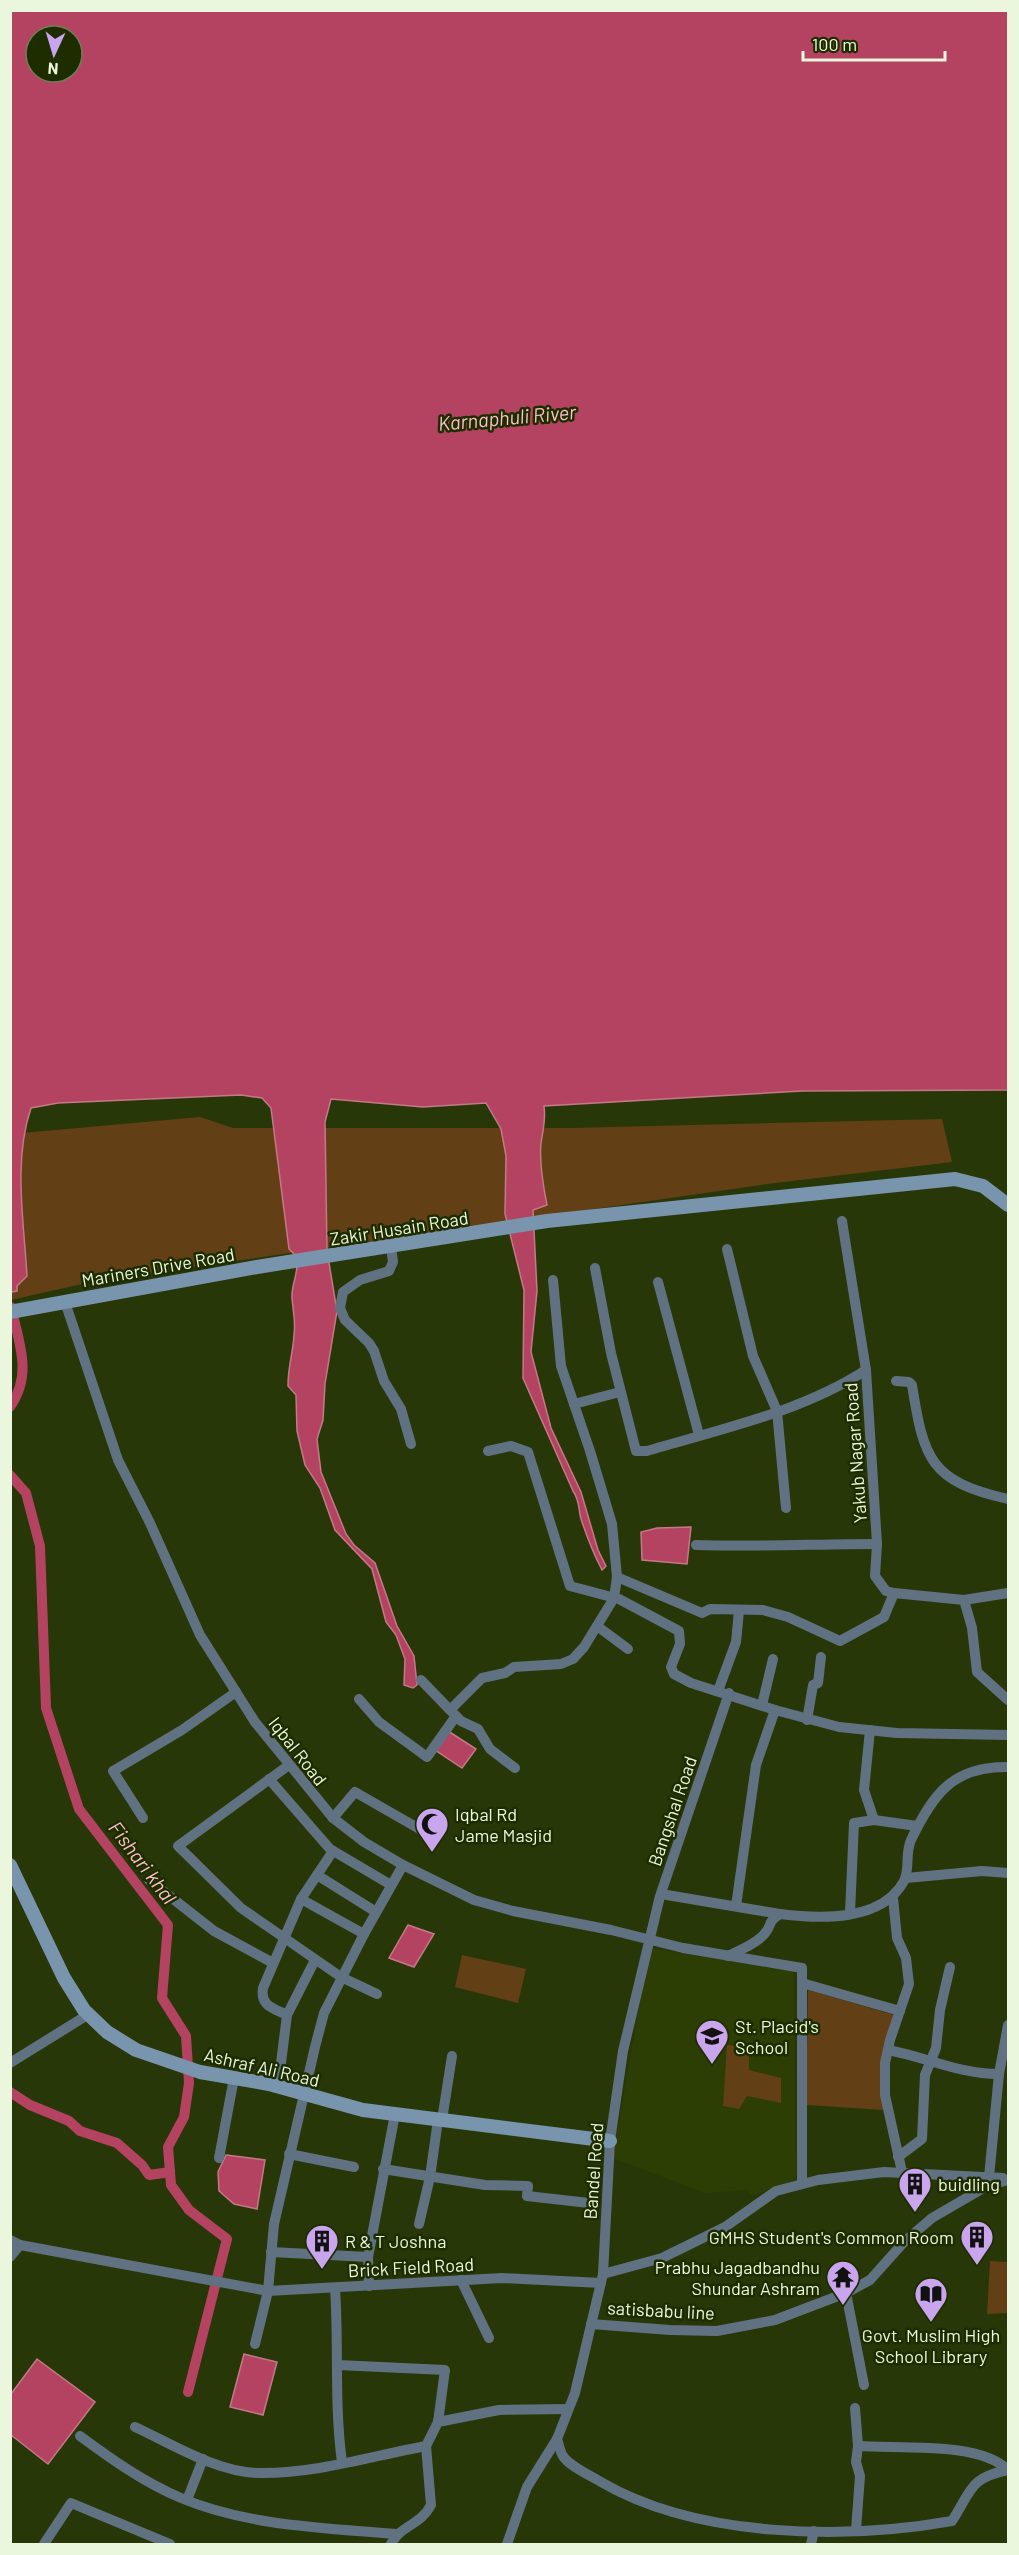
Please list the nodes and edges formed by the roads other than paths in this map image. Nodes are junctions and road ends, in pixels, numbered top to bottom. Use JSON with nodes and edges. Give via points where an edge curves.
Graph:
{"nodes":[{"id":1,"x":1008,"y":1204,"type":"edge"},
{"id":2,"x":842,"y":1221,"type":"dead end"},
{"id":3,"x":391,"y":1247,"type":"junction"},
{"id":4,"x":727,"y":1249,"type":"dead end"},
{"id":5,"x":257,"y":1267,"type":"joint"},
{"id":6,"x":595,"y":1268,"type":"dead end"},
{"id":7,"x":553,"y":1280,"type":"dead end"},
{"id":8,"x":658,"y":1282,"type":"dead end"},
{"id":9,"x":65,"y":1302,"type":"junction"},
{"id":10,"x":10,"y":1312,"type":"edge"},
{"id":11,"x":866,"y":1370,"type":"junction"},
{"id":12,"x":896,"y":1381,"type":"dead end"},
{"id":13,"x":620,"y":1392,"type":"junction"},
{"id":14,"x":573,"y":1404,"type":"junction"},
{"id":15,"x":777,"y":1411,"type":"junction"},
{"id":16,"x":699,"y":1435,"type":"junction"},
{"id":17,"x":411,"y":1444,"type":"dead end"},
{"id":18,"x":488,"y":1451,"type":"dead end"},
{"id":19,"x":1008,"y":1499,"type":"edge"},
{"id":20,"x":786,"y":1508,"type":"dead end"},
{"id":21,"x":878,"y":1544,"type":"junction"},
{"id":22,"x":696,"y":1545,"type":"dead end"},
{"id":23,"x":617,"y":1577,"type":"junction"},
{"id":24,"x":894,"y":1593,"type":"junction"},
{"id":25,"x":1008,"y":1593,"type":"edge"},
{"id":26,"x":614,"y":1598,"type":"junction"},
{"id":27,"x":964,"y":1600,"type":"junction"},
{"id":28,"x":739,"y":1611,"type":"junction"},
{"id":29,"x":597,"y":1626,"type":"junction"},
{"id":30,"x":628,"y":1648,"type":"dead end"},
{"id":31,"x":821,"y":1657,"type":"dead end"},
{"id":32,"x":773,"y":1659,"type":"dead end"},
{"id":33,"x":421,"y":1680,"type":"dead end"},
{"id":34,"x":236,"y":1692,"type":"junction"},
{"id":35,"x":723,"y":1692,"type":"junction"},
{"id":36,"x":1008,"y":1698,"type":"edge"},
{"id":37,"x":359,"y":1699,"type":"dead end"},
{"id":38,"x":762,"y":1706,"type":"junction"},
{"id":39,"x":775,"y":1710,"type":"junction"},
{"id":40,"x":453,"y":1713,"type":"junction"},
{"id":41,"x":807,"y":1720,"type":"junction"},
{"id":42,"x":870,"y":1730,"type":"junction"},
{"id":43,"x":1008,"y":1735,"type":"edge"},
{"id":44,"x":289,"y":1765,"type":"junction"},
{"id":45,"x":1008,"y":1767,"type":"edge"},
{"id":46,"x":515,"y":1768,"type":"dead end"},
{"id":47,"x":269,"y":1779,"type":"junction"},
{"id":48,"x":143,"y":1818,"type":"dead end"},
{"id":49,"x":333,"y":1818,"type":"junction"},
{"id":50,"x":874,"y":1820,"type":"junction"},
{"id":51,"x":917,"y":1826,"type":"junction"},
{"id":52,"x":430,"y":1834,"type":"dead end"},
{"id":53,"x":333,"y":1851,"type":"junction"},
{"id":54,"x":10,"y":1865,"type":"edge"},
{"id":55,"x":403,"y":1865,"type":"junction"},
{"id":56,"x":1008,"y":1873,"type":"edge"},
{"id":57,"x":317,"y":1875,"type":"junction"},
{"id":58,"x":906,"y":1878,"type":"junction"},
{"id":59,"x":149,"y":1880,"type":"dead end"},
{"id":60,"x":391,"y":1885,"type":"junction"},
{"id":61,"x":661,"y":1894,"type":"junction"},
{"id":62,"x":893,"y":1898,"type":"junction"},
{"id":63,"x":302,"y":1899,"type":"junction"},
{"id":64,"x":736,"y":1906,"type":"junction"},
{"id":65,"x":376,"y":1912,"type":"junction"},
{"id":66,"x":850,"y":1913,"type":"junction"},
{"id":67,"x":780,"y":1914,"type":"junction"},
{"id":68,"x":285,"y":1934,"type":"junction"},
{"id":69,"x":364,"y":1934,"type":"junction"},
{"id":70,"x":650,"y":1941,"type":"junction"},
{"id":71,"x":728,"y":1956,"type":"junction"},
{"id":72,"x":315,"y":1960,"type":"junction"},
{"id":73,"x":273,"y":1963,"type":"junction"},
{"id":74,"x":950,"y":1967,"type":"dead end"},
{"id":75,"x":341,"y":1977,"type":"junction"},
{"id":76,"x":802,"y":1983,"type":"junction"},
{"id":77,"x":377,"y":1994,"type":"dead end"},
{"id":78,"x":900,"y":2011,"type":"junction"},
{"id":79,"x":89,"y":2014,"type":"junction"},
{"id":80,"x":287,"y":2015,"type":"junction"},
{"id":81,"x":1008,"y":2025,"type":"edge"},
{"id":82,"x":888,"y":2050,"type":"junction"},
{"id":83,"x":452,"y":2056,"type":"dead end"},
{"id":84,"x":930,"y":2060,"type":"junction"},
{"id":85,"x":10,"y":2063,"type":"edge"},
{"id":86,"x":999,"y":2074,"type":"junction"},
{"id":87,"x":234,"y":2078,"type":"junction"},
{"id":88,"x":278,"y":2087,"type":"junction"},
{"id":89,"x":304,"y":2094,"type":"junction"},
{"id":90,"x":395,"y":2114,"type":"junction"},
{"id":91,"x":440,"y":2120,"type":"junction"},
{"id":92,"x":610,"y":2141,"type":"junction"},
{"id":93,"x":289,"y":2154,"type":"junction"},
{"id":94,"x":898,"y":2157,"type":"junction"},
{"id":95,"x":219,"y":2158,"type":"dead end"},
{"id":96,"x":354,"y":2167,"type":"dead end"},
{"id":97,"x":383,"y":2169,"type":"junction"},
{"id":98,"x":902,"y":2172,"type":"junction"},
{"id":99,"x":430,"y":2177,"type":"junction"},
{"id":100,"x":989,"y":2177,"type":"junction"},
{"id":101,"x":1008,"y":2179,"type":"edge"},
{"id":102,"x":802,"y":2184,"type":"junction"},
{"id":103,"x":589,"y":2203,"type":"dead end"},
{"id":104,"x":419,"y":2224,"type":"dead end"},
{"id":105,"x":15,"y":2243,"type":"edge"},
{"id":106,"x":272,"y":2252,"type":"junction"},
{"id":107,"x":10,"y":2257,"type":"edge"},
{"id":108,"x":368,"y":2257,"type":"junction"},
{"id":109,"x":602,"y":2278,"type":"junction"},
{"id":110,"x":461,"y":2280,"type":"junction"},
{"id":111,"x":369,"y":2286,"type":"junction"},
{"id":112,"x":335,"y":2288,"type":"junction"},
{"id":113,"x":268,"y":2291,"type":"junction"},
{"id":114,"x":846,"y":2293,"type":"junction"},
{"id":115,"x":591,"y":2324,"type":"junction"},
{"id":116,"x":489,"y":2338,"type":"dead end"},
{"id":117,"x":255,"y":2344,"type":"dead end"},
{"id":118,"x":338,"y":2365,"type":"junction"},
{"id":119,"x":864,"y":2385,"type":"dead end"},
{"id":120,"x":855,"y":2408,"type":"dead end"},
{"id":121,"x":568,"y":2409,"type":"junction"},
{"id":122,"x":438,"y":2422,"type":"junction"},
{"id":123,"x":135,"y":2427,"type":"dead end"},
{"id":124,"x":80,"y":2436,"type":"dead end"},
{"id":125,"x":557,"y":2439,"type":"junction"},
{"id":126,"x":426,"y":2446,"type":"junction"},
{"id":127,"x":858,"y":2446,"type":"junction"},
{"id":128,"x":203,"y":2459,"type":"junction"},
{"id":129,"x":342,"y":2462,"type":"junction"},
{"id":130,"x":187,"y":2500,"type":"junction"},
{"id":131,"x":855,"y":2530,"type":"junction"},
{"id":132,"x":814,"y":2531,"type":"junction"},
{"id":133,"x":394,"y":2539,"type":"edge"},
{"id":134,"x":44,"y":2544,"type":"edge"},
{"id":135,"x":170,"y":2544,"type":"edge"},
{"id":136,"x":507,"y":2544,"type":"edge"},
{"id":137,"x":812,"y":2544,"type":"edge"}],
"edges":[{"from":1,"to":3,"type":"street","name":"Zakir Husain Road","via":[[983,1186],[955,1179],[547,1221]]},
{"from":2,"to":11,"type":"street"},
{"from":3,"to":5,"type":"street","name":"Zakir Husain Road"},
{"from":3,"to":17,"type":"street","via":[[393,1262],[389,1271],[360,1280],[343,1292],[340,1308],[345,1320],[374,1351],[384,1381],[401,1409]]},
{"from":4,"to":15,"type":"street","via":[[753,1356]]},
{"from":5,"to":9,"type":"street","name":"Mariners Drive Road"},
{"from":6,"to":13,"type":"street","name":"Yakub Nagar Road"},
{"from":7,"to":14,"type":"street","via":[[561,1366]]},
{"from":8,"to":16,"type":"street"},
{"from":9,"to":10,"type":"street"},
{"from":9,"to":34,"type":"street","name":"Iqbal Road","via":[[118,1461],[200,1635]]},
{"from":11,"to":15,"type":"street","name":"Yakub Nagar Road","via":[[837,1389]]},
{"from":11,"to":21,"type":"street","name":"Yakub Nagar Road"},
{"from":12,"to":19,"type":"street","via":[[912,1385],[920,1433],[939,1471],[975,1491]]},
{"from":13,"to":14,"type":"street"},
{"from":13,"to":16,"type":"street","name":"Yakub Nagar Road","via":[[636,1451]]},
{"from":14,"to":23,"type":"street","via":[[612,1524]]},
{"from":15,"to":16,"type":"street","name":"Yakub Nagar Road"},
{"from":15,"to":20,"type":"street"},
{"from":18,"to":26,"type":"street","via":[[511,1446],[528,1452],[570,1586]]},
{"from":21,"to":22,"type":"street"},
{"from":21,"to":24,"type":"street","name":"Yakub Nagar Road","via":[[875,1576],[885,1591]]},
{"from":23,"to":26,"type":"street"},
{"from":23,"to":28,"type":"street","via":[[702,1612]]},
{"from":24,"to":27,"type":"street"},
{"from":24,"to":28,"type":"street","via":[[884,1617],[840,1641],[788,1617],[763,1610]]},
{"from":25,"to":27,"type":"street"},
{"from":26,"to":29,"type":"street"},
{"from":26,"to":35,"type":"street","via":[[679,1631],[674,1674]]},
{"from":27,"to":36,"type":"street","via":[[977,1671]]},
{"from":28,"to":35,"type":"street","name":"Bangshal Road","via":[[735,1649]]},
{"from":29,"to":30,"type":"street"},
{"from":29,"to":40,"type":"street","via":[[573,1659],[561,1664],[514,1667],[482,1678]]},
{"from":31,"to":41,"type":"street"},
{"from":32,"to":38,"type":"street"},
{"from":33,"to":40,"type":"street"},
{"from":34,"to":44,"type":"street","name":"Iqbal Road"},
{"from":34,"to":48,"type":"street","via":[[113,1771]]},
{"from":35,"to":38,"type":"street"},
{"from":35,"to":61,"type":"street","name":"Bangshal Road"},
{"from":37,"to":40,"type":"street","via":[[379,1722],[427,1756]]},
{"from":38,"to":39,"type":"street"},
{"from":39,"to":41,"type":"street"},
{"from":39,"to":64,"type":"street","via":[[756,1765]]},
{"from":40,"to":46,"type":"street","via":[[478,1729],[490,1749]]},
{"from":41,"to":42,"type":"street"},
{"from":42,"to":43,"type":"street"},
{"from":42,"to":50,"type":"street","via":[[864,1790]]},
{"from":44,"to":47,"type":"street"},
{"from":44,"to":49,"type":"street","name":"Iqbal Road"},
{"from":45,"to":51,"type":"street","via":[[956,1778],[946,1785]]},
{"from":47,"to":53,"type":"street"},
{"from":47,"to":68,"type":"street","via":[[178,1846],[241,1908]]},
{"from":49,"to":52,"type":"street","via":[[355,1792]]},
{"from":49,"to":55,"type":"street","name":"Iqbal Road"},
{"from":50,"to":51,"type":"street"},
{"from":50,"to":66,"type":"street","via":[[854,1823]]},
{"from":51,"to":58,"type":"street","via":[[907,1849]]},
{"from":53,"to":57,"type":"street"},
{"from":53,"to":60,"type":"street"},
{"from":54,"to":79,"type":"street","name":"Ashraf Ali Road","via":[[63,1978]]},
{"from":55,"to":60,"type":"street"},
{"from":55,"to":70,"type":"street","name":"Iqbal Road","via":[[474,1900]]},
{"from":56,"to":58,"type":"street","via":[[982,1871]]},
{"from":57,"to":63,"type":"street"},
{"from":57,"to":65,"type":"street"},
{"from":58,"to":62,"type":"street"},
{"from":59,"to":73,"type":"street","via":[[214,1931]]},
{"from":60,"to":65,"type":"street"},
{"from":61,"to":64,"type":"street"},
{"from":61,"to":70,"type":"street","name":"Bangshal Road"},
{"from":62,"to":66,"type":"street"},
{"from":62,"to":78,"type":"street","via":[[897,1938],[906,1958],[909,1984]]},
{"from":63,"to":68,"type":"street"},
{"from":63,"to":69,"type":"street"},
{"from":64,"to":67,"type":"street"},
{"from":65,"to":69,"type":"street"},
{"from":66,"to":67,"type":"street","via":[[825,1918]]},
{"from":67,"to":71,"type":"street","via":[[769,1922],[766,1932]]},
{"from":68,"to":72,"type":"street"},
{"from":68,"to":73,"type":"street"},
{"from":69,"to":75,"type":"street"},
{"from":70,"to":71,"type":"street"},
{"from":70,"to":92,"type":"street","name":"Bandel Road","via":[[623,2051]]},
{"from":71,"to":76,"type":"street","via":[[802,1968]]},
{"from":72,"to":75,"type":"street"},
{"from":72,"to":80,"type":"street"},
{"from":73,"to":80,"type":"street","via":[[261,1998]]},
{"from":74,"to":84,"type":"street","via":[[936,2048]]},
{"from":75,"to":77,"type":"street"},
{"from":75,"to":89,"type":"street","via":[[324,2013]]},
{"from":76,"to":78,"type":"street"},
{"from":76,"to":102,"type":"street"},
{"from":78,"to":82,"type":"street"},
{"from":79,"to":85,"type":"street"},
{"from":79,"to":87,"type":"street","name":"Ashraf Ali Road","via":[[107,2032],[136,2050],[179,2066]]},
{"from":80,"to":88,"type":"street"},
{"from":81,"to":86,"type":"street"},
{"from":82,"to":84,"type":"street"},
{"from":82,"to":94,"type":"street","via":[[885,2095]]},
{"from":83,"to":91,"type":"street"},
{"from":84,"to":86,"type":"street","via":[[957,2071]]},
{"from":84,"to":94,"type":"street","via":[[922,2139]]},
{"from":86,"to":100,"type":"street"},
{"from":87,"to":88,"type":"street","name":"Ashraf Ali Road"},
{"from":87,"to":95,"type":"street"},
{"from":88,"to":89,"type":"street","name":"Ashraf Ali Road"},
{"from":89,"to":90,"type":"street","name":"Ashraf Ali Road"},
{"from":89,"to":93,"type":"street"},
{"from":90,"to":91,"type":"street","name":"Ashraf Ali Road"},
{"from":90,"to":97,"type":"street"},
{"from":91,"to":92,"type":"street","name":"Ashraf Ali Road"},
{"from":91,"to":99,"type":"street"},
{"from":92,"to":109,"type":"street","name":"Bandel Road"},
{"from":93,"to":96,"type":"street"},
{"from":93,"to":106,"type":"street"},
{"from":94,"to":98,"type":"street"},
{"from":97,"to":99,"type":"street"},
{"from":97,"to":108,"type":"street"},
{"from":98,"to":100,"type":"street","name":"Brick Field Road"},
{"from":98,"to":102,"type":"street","name":"Brick Field Road"},
{"from":99,"to":103,"type":"street","via":[[528,2186],[527,2196]]},
{"from":99,"to":104,"type":"street"},
{"from":100,"to":101,"type":"street","name":"Brick Field Road"},
{"from":101,"to":114,"type":"street","name":"satisbabu line","via":[[987,2186],[932,2218],[870,2280]]},
{"from":102,"to":109,"type":"street","name":"Brick Field Road","via":[[776,2191],[725,2227],[662,2258]]},
{"from":105,"to":107,"type":"street"},
{"from":105,"to":113,"type":"street","name":"Brick Field Road"},
{"from":106,"to":108,"type":"street"},
{"from":106,"to":113,"type":"street"},
{"from":108,"to":111,"type":"street"},
{"from":109,"to":110,"type":"street","name":"Brick Field Road"},
{"from":109,"to":115,"type":"street","name":"Bandel Road"},
{"from":110,"to":111,"type":"street","name":"Brick Field Road"},
{"from":110,"to":116,"type":"street"},
{"from":111,"to":112,"type":"street","name":"Brick Field Road"},
{"from":112,"to":113,"type":"street","name":"Brick Field Road"},
{"from":112,"to":118,"type":"street"},
{"from":113,"to":117,"type":"street"},
{"from":114,"to":115,"type":"street","name":"satisbabu line","via":[[775,2320],[717,2331]]},
{"from":114,"to":119,"type":"street"},
{"from":115,"to":121,"type":"street","name":"Bandel Road"},
{"from":118,"to":122,"type":"street","via":[[445,2370]]},
{"from":118,"to":129,"type":"street","via":[[336,2413]]},
{"from":120,"to":127,"type":"street"},
{"from":121,"to":122,"type":"street","via":[[499,2410]]},
{"from":121,"to":125,"type":"street","name":"Bandel Road"},
{"from":122,"to":126,"type":"street"},
{"from":123,"to":128,"type":"street"},
{"from":124,"to":130,"type":"street","via":[[114,2462]]},
{"from":125,"to":132,"type":"street","via":[[563,2457],[626,2496],[687,2516]]},
{"from":125,"to":136,"type":"street","name":"Bandel Road","via":[[527,2487]]},
{"from":126,"to":129,"type":"street"},
{"from":126,"to":133,"type":"street","via":[[431,2505],[420,2522]]},
{"from":127,"to":131,"type":"street","via":[[856,2462],[860,2476]]},
{"from":127,"to":131,"type":"street","via":[[960,2451],[1000,2462],[1008,2470],[976,2481],[952,2521],[904,2529]]},
{"from":128,"to":129,"type":"street","via":[[257,2473]]},
{"from":128,"to":130,"type":"street"},
{"from":130,"to":133,"type":"street","via":[[222,2512]]},
{"from":131,"to":132,"type":"street"},
{"from":132,"to":137,"type":"street"},
{"from":134,"to":135,"type":"street","via":[[71,2503]]}]}
